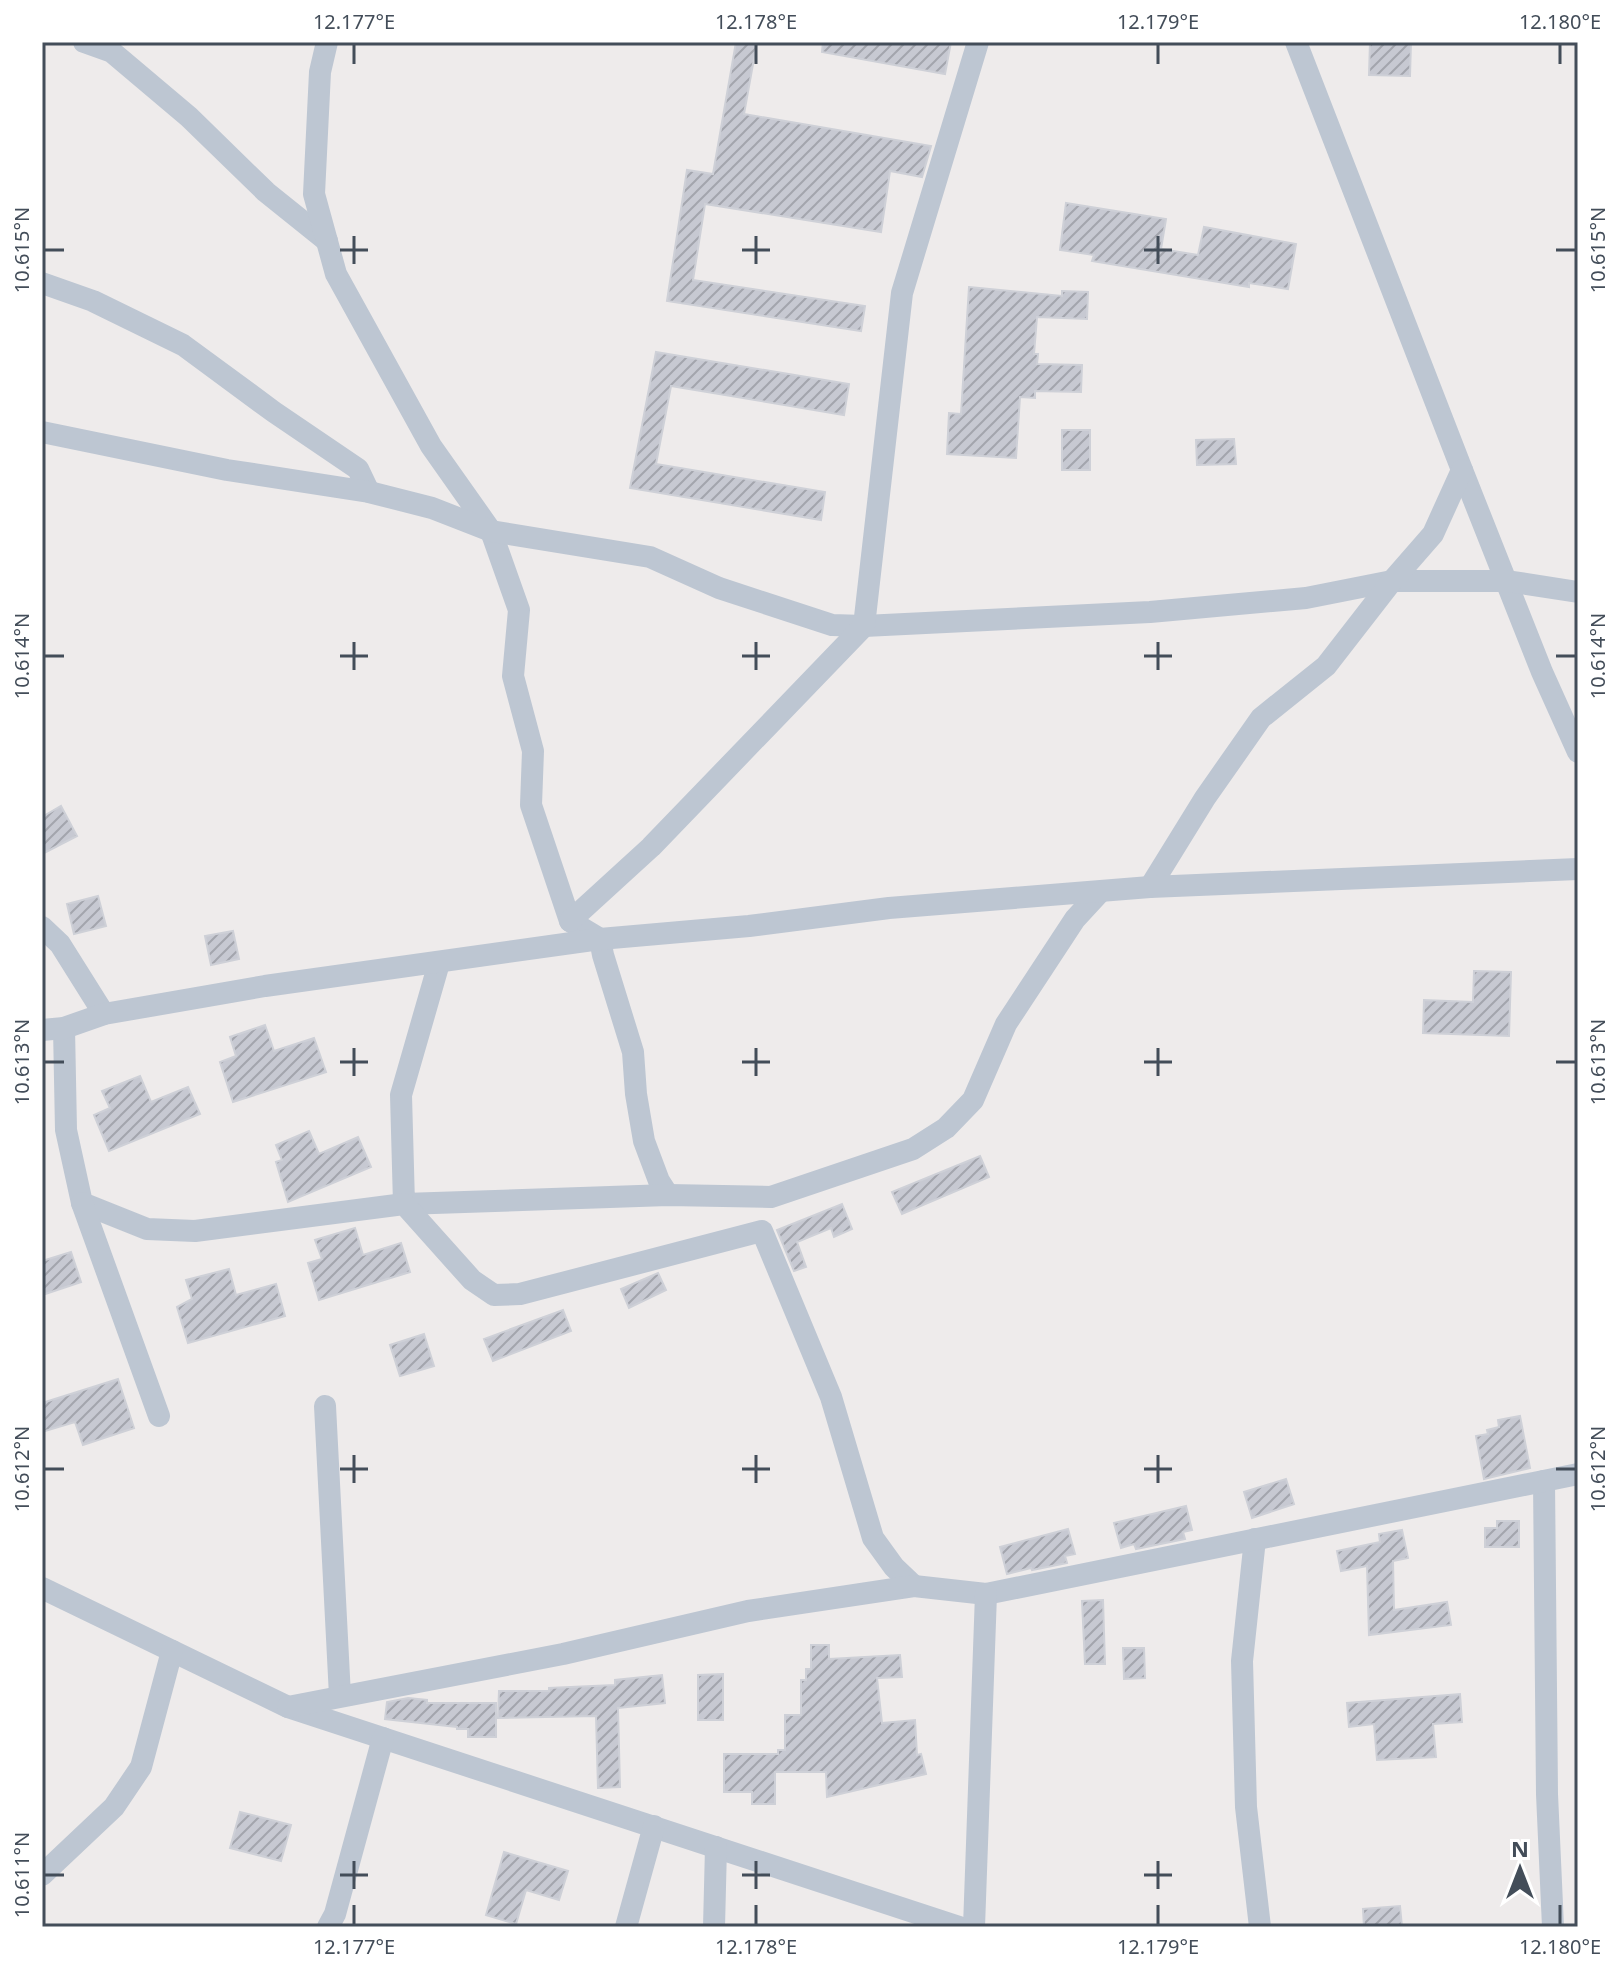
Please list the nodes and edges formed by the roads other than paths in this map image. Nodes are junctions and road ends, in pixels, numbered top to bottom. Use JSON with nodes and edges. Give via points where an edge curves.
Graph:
{"nodes":[{"id":1,"x":84,"y":42,"type":"edge"},
{"id":2,"x":327,"y":42,"type":"edge"},
{"id":3,"x":978,"y":42,"type":"edge"},
{"id":4,"x":1296,"y":42,"type":"edge"},
{"id":5,"x":327,"y":241,"type":"junction"},
{"id":6,"x":42,"y":283,"type":"edge"},
{"id":7,"x":42,"y":432,"type":"edge"},
{"id":8,"x":1462,"y":470,"type":"junction"},
{"id":9,"x":369,"y":492,"type":"junction"},
{"id":10,"x":491,"y":531,"type":"junction"},
{"id":11,"x":1392,"y":581,"type":"junction"},
{"id":12,"x":1507,"y":581,"type":"junction"},
{"id":13,"x":1578,"y":592,"type":"edge"},
{"id":14,"x":864,"y":626,"type":"junction"},
{"id":15,"x":1578,"y":752,"type":"edge"},
{"id":16,"x":1578,"y":869,"type":"edge"},
{"id":17,"x":1150,"y":887,"type":"junction"},
{"id":18,"x":1099,"y":893,"type":"junction"},
{"id":19,"x":570,"y":921,"type":"junction"},
{"id":20,"x":42,"y":927,"type":"edge"},
{"id":21,"x":600,"y":939,"type":"junction"},
{"id":22,"x":439,"y":963,"type":"junction"},
{"id":23,"x":104,"y":1014,"type":"junction"},
{"id":24,"x":53,"y":1029,"type":"edge"},
{"id":25,"x":668,"y":1195,"type":"junction"},
{"id":26,"x":771,"y":1197,"type":"junction"},
{"id":27,"x":82,"y":1203,"type":"junction"},
{"id":28,"x":404,"y":1204,"type":"junction"},
{"id":29,"x":762,"y":1231,"type":"junction"},
{"id":30,"x":325,"y":1406,"type":"dead end"},
{"id":31,"x":159,"y":1416,"type":"dead end"},
{"id":32,"x":1578,"y":1474,"type":"edge"},
{"id":33,"x":1544,"y":1481,"type":"junction"},
{"id":34,"x":1255,"y":1539,"type":"junction"},
{"id":35,"x":914,"y":1586,"type":"junction"},
{"id":36,"x":42,"y":1588,"type":"edge"},
{"id":37,"x":986,"y":1594,"type":"junction"},
{"id":38,"x":172,"y":1651,"type":"junction"},
{"id":39,"x":340,"y":1696,"type":"junction"},
{"id":40,"x":288,"y":1707,"type":"junction"},
{"id":41,"x":383,"y":1738,"type":"junction"},
{"id":42,"x":654,"y":1826,"type":"junction"},
{"id":43,"x":716,"y":1847,"type":"junction"},
{"id":44,"x":42,"y":1875,"type":"edge"},
{"id":45,"x":328,"y":1927,"type":"edge"},
{"id":46,"x":626,"y":1927,"type":"edge"},
{"id":47,"x":714,"y":1927,"type":"edge"},
{"id":48,"x":959,"y":1927,"type":"edge"},
{"id":49,"x":974,"y":1927,"type":"edge"},
{"id":50,"x":1260,"y":1927,"type":"edge"},
{"id":51,"x":1553,"y":1927,"type":"edge"}],
"edges":[{"from":1,"to":5,"type":"street","via":[[112,52]]},
{"from":2,"to":5,"type":"street","via":[[320,72],[314,194]]},
{"from":3,"to":14,"type":"street","via":[[902,293]]},
{"from":4,"to":8,"type":"street"},
{"from":5,"to":10,"type":"street","via":[[336,274],[431,446]]},
{"from":6,"to":9,"type":"street","via":[[93,301],[183,345],[358,469]]},
{"from":7,"to":9,"type":"street"},
{"from":8,"to":11,"type":"street","via":[[1433,534]]},
{"from":8,"to":12,"type":"street"},
{"from":9,"to":10,"type":"street"},
{"from":10,"to":14,"type":"street","via":[[650,557],[719,588],[832,625]]},
{"from":10,"to":19,"type":"street","via":[[519,610],[513,676],[533,751],[531,805]]},
{"from":11,"to":12,"type":"street"},
{"from":11,"to":14,"type":"street","via":[[1306,598],[1150,612]]},
{"from":11,"to":17,"type":"street","via":[[1326,666],[1261,718]]},
{"from":12,"to":13,"type":"street"},
{"from":12,"to":15,"type":"street"},
{"from":14,"to":19,"type":"street","via":[[651,847]]},
{"from":16,"to":17,"type":"street"},
{"from":17,"to":18,"type":"street"},
{"from":18,"to":21,"type":"street","via":[[889,908]]},
{"from":18,"to":26,"type":"street","via":[[1075,919],[1006,1024],[973,1100],[946,1128],[913,1149]]},
{"from":19,"to":21,"type":"street"},
{"from":20,"to":23,"type":"street","via":[[60,944]]},
{"from":21,"to":22,"type":"street"},
{"from":21,"to":25,"type":"street","via":[[633,1052],[644,1141]]},
{"from":22,"to":23,"type":"street"},
{"from":22,"to":28,"type":"street","via":[[401,1095]]},
{"from":23,"to":24,"type":"street"},
{"from":24,"to":27,"type":"street"},
{"from":25,"to":26,"type":"street"},
{"from":25,"to":28,"type":"street"},
{"from":26,"to":29,"type":"street"},
{"from":27,"to":28,"type":"street","via":[[147,1229],[195,1231]]},
{"from":27,"to":31,"type":"street"},
{"from":28,"to":29,"type":"street","via":[[472,1280],[494,1295],[520,1294]]},
{"from":29,"to":35,"type":"street","via":[[831,1397],[873,1538]]},
{"from":30,"to":39,"type":"street"},
{"from":32,"to":33,"type":"street"},
{"from":33,"to":34,"type":"street"},
{"from":33,"to":51,"type":"street"},
{"from":34,"to":37,"type":"street"},
{"from":34,"to":50,"type":"street","via":[[1242,1661],[1246,1807]]},
{"from":35,"to":37,"type":"street"},
{"from":35,"to":39,"type":"street","via":[[748,1611],[563,1654]]},
{"from":36,"to":38,"type":"street"},
{"from":37,"to":49,"type":"street"},
{"from":38,"to":40,"type":"street"},
{"from":38,"to":44,"type":"street","via":[[141,1767],[114,1807]]},
{"from":39,"to":40,"type":"street"},
{"from":40,"to":41,"type":"street"},
{"from":41,"to":42,"type":"street"},
{"from":41,"to":45,"type":"street"},
{"from":42,"to":43,"type":"street"},
{"from":42,"to":46,"type":"street"},
{"from":43,"to":47,"type":"street"},
{"from":43,"to":48,"type":"street"}]}
